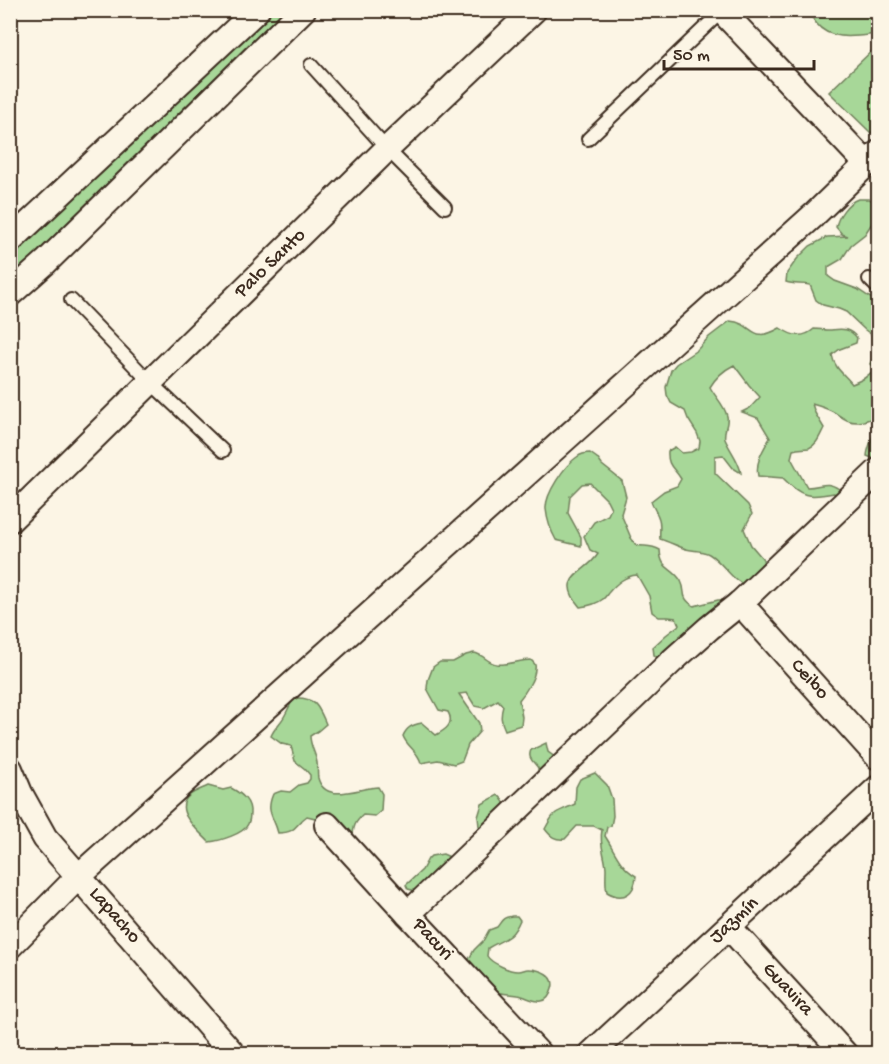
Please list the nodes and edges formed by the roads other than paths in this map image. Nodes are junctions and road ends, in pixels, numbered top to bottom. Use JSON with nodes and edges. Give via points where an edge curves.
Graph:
{"nodes":[{"id":1,"x":257,"y":10,"type":"edge"},
{"id":2,"x":303,"y":10,"type":"edge"},
{"id":3,"x":534,"y":10,"type":"edge"},
{"id":4,"x":722,"y":11,"type":"edge"},
{"id":5,"x":311,"y":65,"type":"dead end"},
{"id":6,"x":588,"y":139,"type":"dead end"},
{"id":7,"x":387,"y":149,"type":"junction"},
{"id":8,"x":873,"y":159,"type":"edge"},
{"id":9,"x":445,"y":207,"type":"dead end"},
{"id":10,"x":10,"y":241,"type":"edge"},
{"id":11,"x":869,"y":279,"type":"dead end"},
{"id":12,"x":879,"y":288,"type":"edge"},
{"id":13,"x":10,"y":294,"type":"edge"},
{"id":14,"x":71,"y":300,"type":"dead end"},
{"id":15,"x":150,"y":382,"type":"junction"},
{"id":16,"x":223,"y":451,"type":"dead end"},
{"id":17,"x":879,"y":471,"type":"edge"},
{"id":18,"x":10,"y":520,"type":"edge"},
{"id":19,"x":740,"y":603,"type":"junction"},
{"id":20,"x":879,"y":757,"type":"edge"},
{"id":21,"x":10,"y":769,"type":"edge"},
{"id":22,"x":879,"y":788,"type":"edge"},
{"id":23,"x":327,"y":825,"type":"dead end"},
{"id":24,"x":80,"y":876,"type":"junction"},
{"id":25,"x":408,"y":914,"type":"junction"},
{"id":26,"x":729,"y":927,"type":"junction"},
{"id":27,"x":10,"y":946,"type":"edge"},
{"id":28,"x":233,"y":1053,"type":"edge"},
{"id":29,"x":539,"y":1053,"type":"edge"},
{"id":30,"x":591,"y":1053,"type":"edge"},
{"id":31,"x":845,"y":1053,"type":"edge"}],
"edges":[{"from":1,"to":10,"type":"street"},
{"from":2,"to":13,"type":"street"},
{"from":3,"to":7,"type":"street","name":"Palo Santo"},
{"from":4,"to":6,"type":"lane"},
{"from":4,"to":8,"type":"street"},
{"from":5,"to":7,"type":"lane"},
{"from":7,"to":9,"type":"lane"},
{"from":7,"to":15,"type":"street","name":"Palo Santo"},
{"from":8,"to":24,"type":"street"},
{"from":11,"to":12,"type":"lane"},
{"from":14,"to":15,"type":"lane"},
{"from":15,"to":16,"type":"lane"},
{"from":15,"to":18,"type":"street","name":"Palo Santo"},
{"from":17,"to":19,"type":"street"},
{"from":19,"to":20,"type":"street","name":"Ceibo"},
{"from":19,"to":25,"type":"street","via":[[672,662]]},
{"from":21,"to":24,"type":"street","name":"Lapacho","via":[[45,838]]},
{"from":22,"to":26,"type":"street","name":"Jazmín"},
{"from":23,"to":25,"type":"street","name":"Pacuri"},
{"from":24,"to":27,"type":"street"},
{"from":24,"to":28,"type":"street","name":"Lapacho"},
{"from":25,"to":29,"type":"street","name":"Pacuri"},
{"from":26,"to":30,"type":"street","name":"Jazmín"},
{"from":26,"to":31,"type":"street","name":"Guavira"}]}
